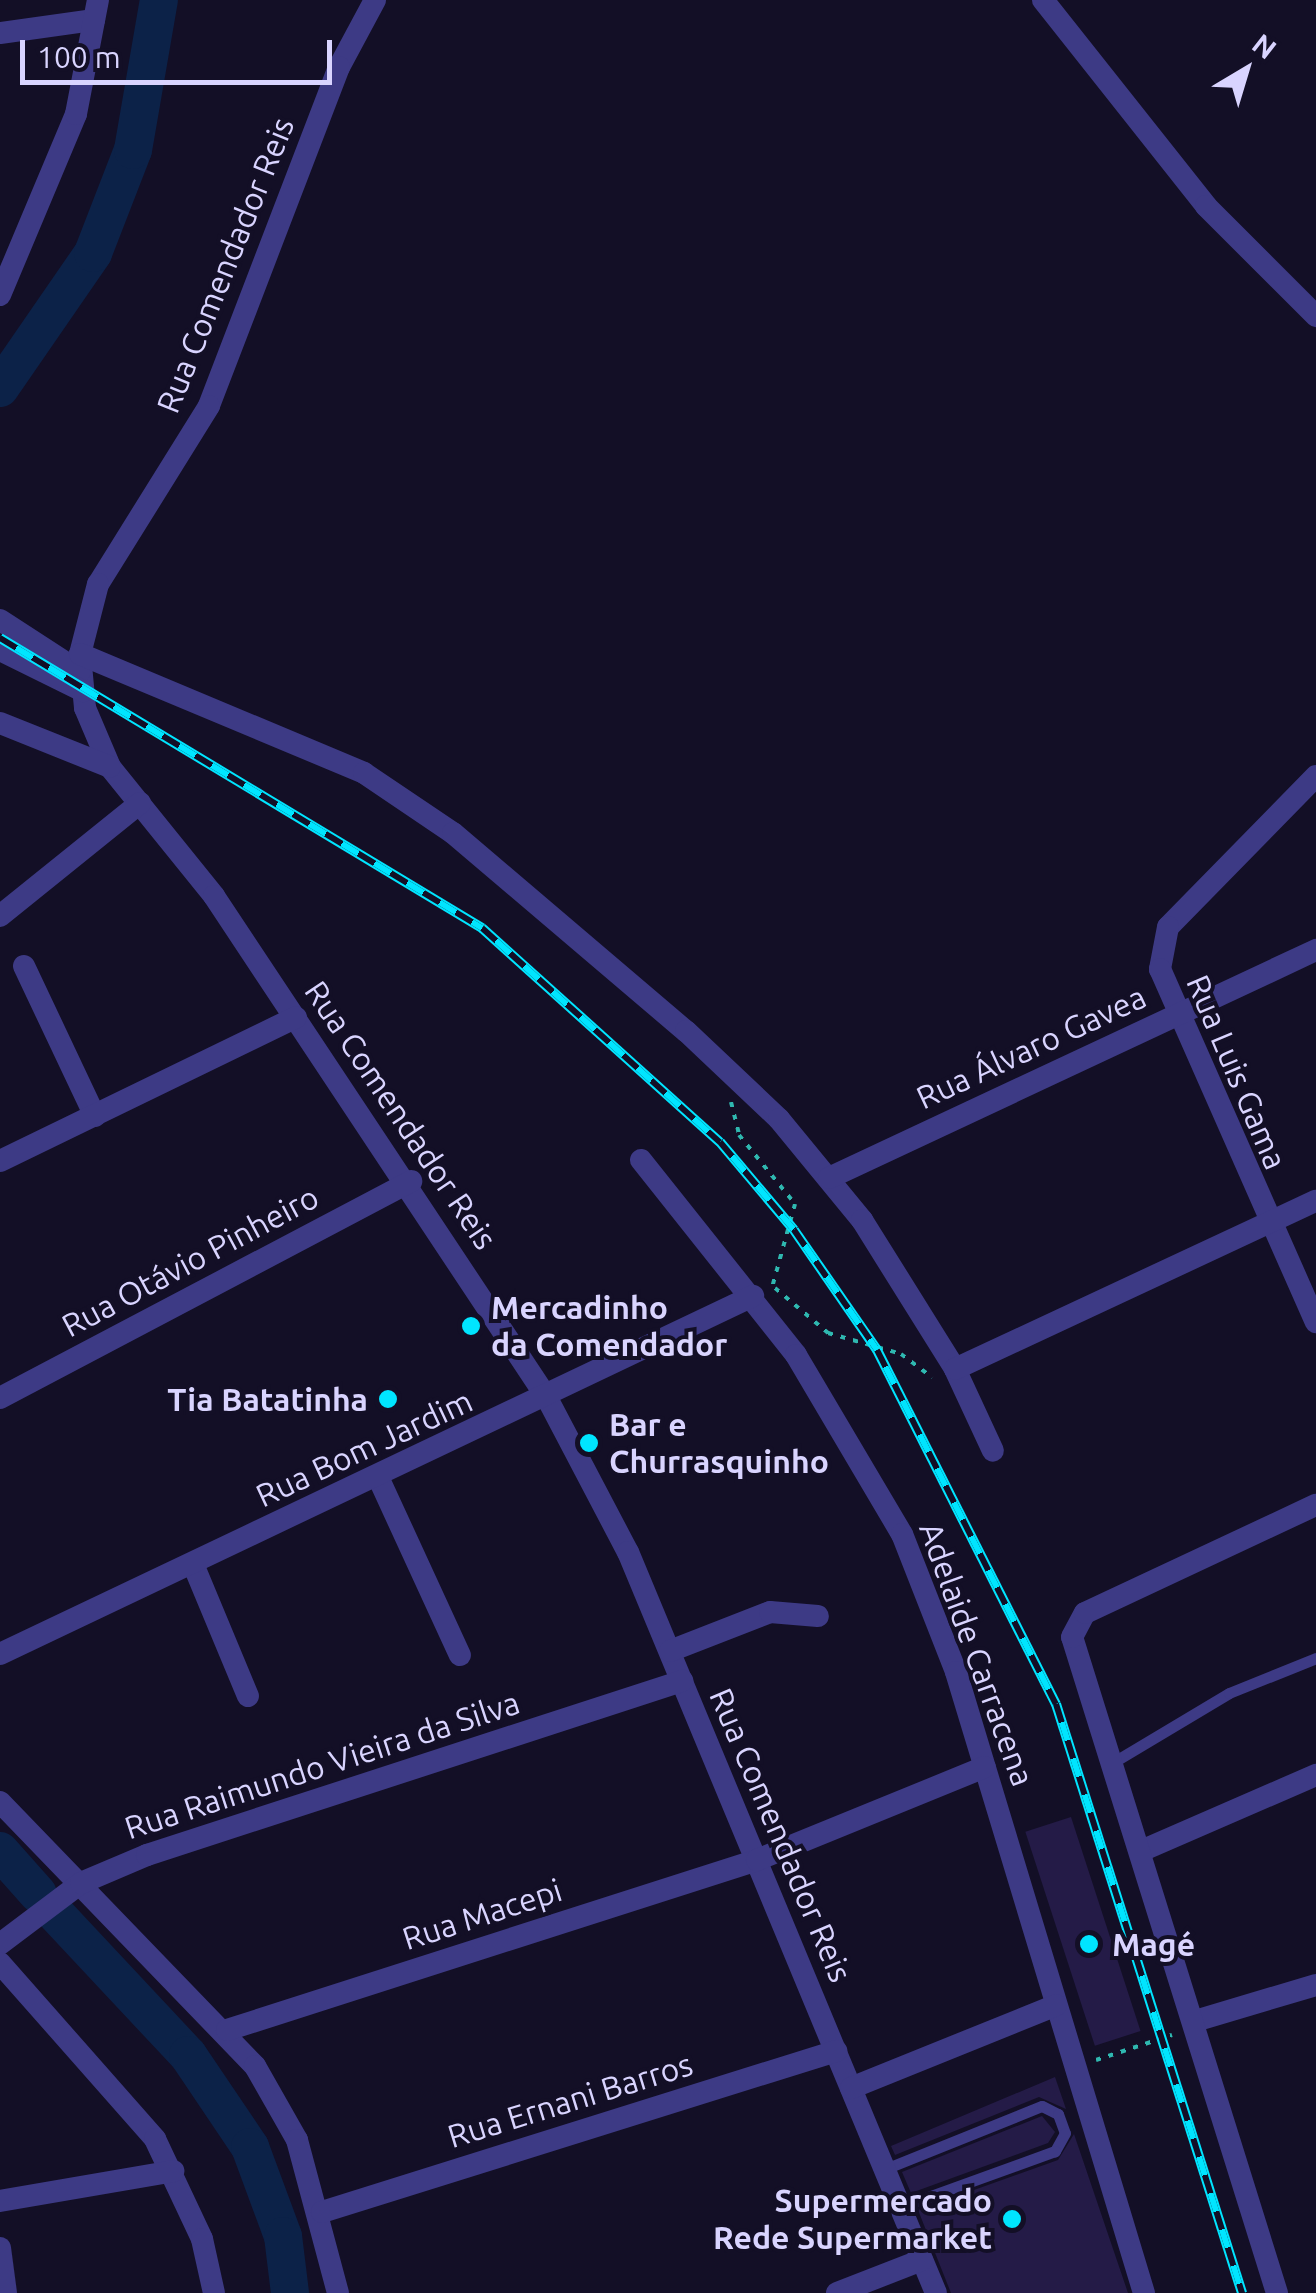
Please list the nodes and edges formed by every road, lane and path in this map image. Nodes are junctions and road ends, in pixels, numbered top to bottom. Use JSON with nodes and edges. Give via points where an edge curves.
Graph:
{"nodes":[{"id":1,"x":375,"y":0,"type":"edge"},
{"id":2,"x":1043,"y":0,"type":"edge"},
{"id":3,"x":96,"y":10,"type":"edge"},
{"id":4,"x":0,"y":33,"type":"edge"},
{"id":5,"x":0,"y":294,"type":"edge"},
{"id":6,"x":1316,"y":316,"type":"edge"},
{"id":7,"x":0,"y":620,"type":"edge"},
{"id":8,"x":0,"y":650,"type":"edge"},
{"id":9,"x":81,"y":672,"type":"junction"},
{"id":10,"x":0,"y":723,"type":"edge"},
{"id":11,"x":110,"y":767,"type":"junction"},
{"id":12,"x":1316,"y":776,"type":"edge"},
{"id":13,"x":140,"y":803,"type":"junction"},
{"id":14,"x":0,"y":916,"type":"edge"},
{"id":15,"x":1316,"y":950,"type":"edge"},
{"id":16,"x":24,"y":966,"type":"dead end"},
{"id":17,"x":1176,"y":1015,"type":"junction"},
{"id":18,"x":296,"y":1018,"type":"junction"},
{"id":19,"x":724,"y":1065,"type":"junction"},
{"id":20,"x":95,"y":1116,"type":"junction"},
{"id":21,"x":641,"y":1160,"type":"dead end"},
{"id":22,"x":0,"y":1161,"type":"edge"},
{"id":23,"x":829,"y":1178,"type":"junction"},
{"id":24,"x":411,"y":1181,"type":"junction"},
{"id":25,"x":1316,"y":1200,"type":"edge"},
{"id":26,"x":1266,"y":1224,"type":"junction"},
{"id":27,"x":764,"y":1292,"type":"junction"},
{"id":28,"x":1316,"y":1322,"type":"edge"},
{"id":29,"x":955,"y":1369,"type":"junction"},
{"id":30,"x":0,"y":1398,"type":"edge"},
{"id":31,"x":547,"y":1398,"type":"junction"},
{"id":32,"x":992,"y":1451,"type":"dead end"},
{"id":33,"x":378,"y":1477,"type":"junction"},
{"id":34,"x":1316,"y":1505,"type":"edge"},
{"id":35,"x":192,"y":1564,"type":"junction"},
{"id":36,"x":818,"y":1616,"type":"dead end"},
{"id":37,"x":670,"y":1652,"type":"junction"},
{"id":38,"x":0,"y":1654,"type":"edge"},
{"id":39,"x":460,"y":1654,"type":"dead end"},
{"id":40,"x":1316,"y":1658,"type":"edge"},
{"id":41,"x":682,"y":1681,"type":"junction"},
{"id":42,"x":248,"y":1696,"type":"dead end"},
{"id":43,"x":1108,"y":1765,"type":"junction"},
{"id":44,"x":985,"y":1767,"type":"junction"},
{"id":45,"x":1316,"y":1775,"type":"edge"},
{"id":46,"x":0,"y":1802,"type":"edge"},
{"id":47,"x":1140,"y":1851,"type":"junction"},
{"id":48,"x":757,"y":1860,"type":"junction"},
{"id":49,"x":81,"y":1883,"type":"junction"},
{"id":50,"x":0,"y":1944,"type":"edge"},
{"id":51,"x":0,"y":1963,"type":"edge"},
{"id":52,"x":1316,"y":1986,"type":"edge"},
{"id":53,"x":1056,"y":2005,"type":"junction"},
{"id":54,"x":1190,"y":2026,"type":"junction"},
{"id":55,"x":227,"y":2030,"type":"junction"},
{"id":56,"x":836,"y":2051,"type":"junction"},
{"id":57,"x":1083,"y":2064,"type":"dead end"},
{"id":58,"x":851,"y":2088,"type":"junction"},
{"id":59,"x":885,"y":2169,"type":"junction"},
{"id":60,"x":173,"y":2171,"type":"junction"},
{"id":61,"x":0,"y":2201,"type":"edge"},
{"id":62,"x":900,"y":2207,"type":"junction"},
{"id":63,"x":322,"y":2212,"type":"junction"},
{"id":64,"x":0,"y":2248,"type":"edge"},
{"id":65,"x":922,"y":2260,"type":"junction"},
{"id":66,"x":6,"y":2293,"type":"edge"},
{"id":67,"x":214,"y":2293,"type":"edge"},
{"id":68,"x":338,"y":2293,"type":"edge"},
{"id":69,"x":837,"y":2293,"type":"edge"},
{"id":70,"x":936,"y":2293,"type":"edge"},
{"id":71,"x":1144,"y":2293,"type":"edge"},
{"id":72,"x":1277,"y":2293,"type":"edge"}],
"edges":[{"from":1,"to":9,"type":"street","name":"Rua Comendador Reis","via":[[338,67],[209,406],[98,584]]},
{"from":2,"to":6,"type":"street","via":[[1186,182]]},
{"from":3,"to":4,"type":"street"},
{"from":3,"to":5,"type":"street","via":[[76,114]]},
{"from":7,"to":9,"type":"street"},
{"from":8,"to":9,"type":"street"},
{"from":9,"to":11,"type":"street","name":"Rua Comendador Reis"},
{"from":9,"to":19,"type":"street","via":[[364,773],[453,834]]},
{"from":10,"to":11,"type":"street"},
{"from":11,"to":13,"type":"street","name":"Rua Comendador Reis"},
{"from":12,"to":17,"type":"street","name":"Rua Luis Gama","via":[[1168,927],[1160,969]]},
{"from":13,"to":14,"type":"street"},
{"from":13,"to":18,"type":"street","name":"Rua Comendador Reis"},
{"from":15,"to":17,"type":"street","name":"Rua Álvaro Gavea"},
{"from":16,"to":20,"type":"street"},
{"from":17,"to":23,"type":"street","name":"Rua Álvaro Gavea"},
{"from":17,"to":26,"type":"street","name":"Rua Luis Gama"},
{"from":18,"to":20,"type":"street"},
{"from":18,"to":24,"type":"street","name":"Rua Comendador Reis"},
{"from":19,"to":23,"type":"street"},
{"from":19,"to":27,"type":"path","via":[[739,1134],[795,1204]]},
{"from":20,"to":22,"type":"street"},
{"from":21,"to":27,"type":"street","name":"Adelaide Carracena"},
{"from":23,"to":29,"type":"street"},
{"from":24,"to":30,"type":"street","name":"Rua Otávio Pinheiro"},
{"from":24,"to":31,"type":"street","name":"Rua Comendador Reis"},
{"from":25,"to":26,"type":"street"},
{"from":26,"to":28,"type":"street","name":"Rua Luis Gama"},
{"from":26,"to":29,"type":"street"},
{"from":27,"to":29,"type":"path","via":[[841,1340],[902,1354],[932,1377]]},
{"from":27,"to":31,"type":"street","name":"Rua Bom Jardim"},
{"from":27,"to":44,"type":"street","name":"Adelaide Carracena","via":[[878,1486],[922,1580]]},
{"from":29,"to":32,"type":"street"},
{"from":31,"to":33,"type":"street","name":"Rua Bom Jardim"},
{"from":31,"to":37,"type":"street","name":"Rua Comendador Reis"},
{"from":33,"to":35,"type":"street","name":"Rua Bom Jardim"},
{"from":33,"to":39,"type":"street"},
{"from":34,"to":43,"type":"street","via":[[1074,1622]]},
{"from":35,"to":38,"type":"street","name":"Rua Bom Jardim"},
{"from":35,"to":42,"type":"street"},
{"from":36,"to":37,"type":"street","via":[[770,1612]]},
{"from":37,"to":41,"type":"street","name":"Rua Comendador Reis"},
{"from":40,"to":43,"type":"lane","via":[[1229,1693]]},
{"from":41,"to":48,"type":"street","name":"Rua Comendador Reis"},
{"from":41,"to":49,"type":"street","name":"Rua Raimundo Vieira da Silva"},
{"from":43,"to":47,"type":"street"},
{"from":44,"to":48,"type":"street","name":"Rua Macepi"},
{"from":44,"to":53,"type":"street","name":"Adelaide Carracena"},
{"from":45,"to":47,"type":"street"},
{"from":46,"to":49,"type":"street"},
{"from":47,"to":54,"type":"street"},
{"from":48,"to":55,"type":"street","name":"Rua Macepi"},
{"from":48,"to":56,"type":"street","name":"Rua Comendador Reis"},
{"from":49,"to":50,"type":"street","name":"Rua Raimundo Vieira da Silva"},
{"from":49,"to":55,"type":"street"},
{"from":51,"to":60,"type":"street","via":[[90,2056]]},
{"from":52,"to":54,"type":"street"},
{"from":53,"to":58,"type":"street"},
{"from":53,"to":71,"type":"street","name":"Adelaide Carracena"},
{"from":54,"to":57,"type":"path"},
{"from":54,"to":72,"type":"street"},
{"from":55,"to":63,"type":"street","via":[[278,2100]]},
{"from":56,"to":58,"type":"street","name":"Rua Comendador Reis"},
{"from":56,"to":63,"type":"street","name":"Rua Ernani Barros"},
{"from":58,"to":59,"type":"street","name":"Rua Comendador Reis"},
{"from":59,"to":62,"type":"street","name":"Rua Comendador Reis"},
{"from":59,"to":62,"type":"lane","via":[[1042,2106],[1058,2114],[1065,2133],[1055,2151]]},
{"from":60,"to":61,"type":"street"},
{"from":60,"to":67,"type":"street"},
{"from":62,"to":65,"type":"street","name":"Rua Comendador Reis"},
{"from":63,"to":68,"type":"street"},
{"from":64,"to":66,"type":"street"},
{"from":65,"to":69,"type":"street"},
{"from":65,"to":70,"type":"street","name":"Rua Comendador Reis"}]}
